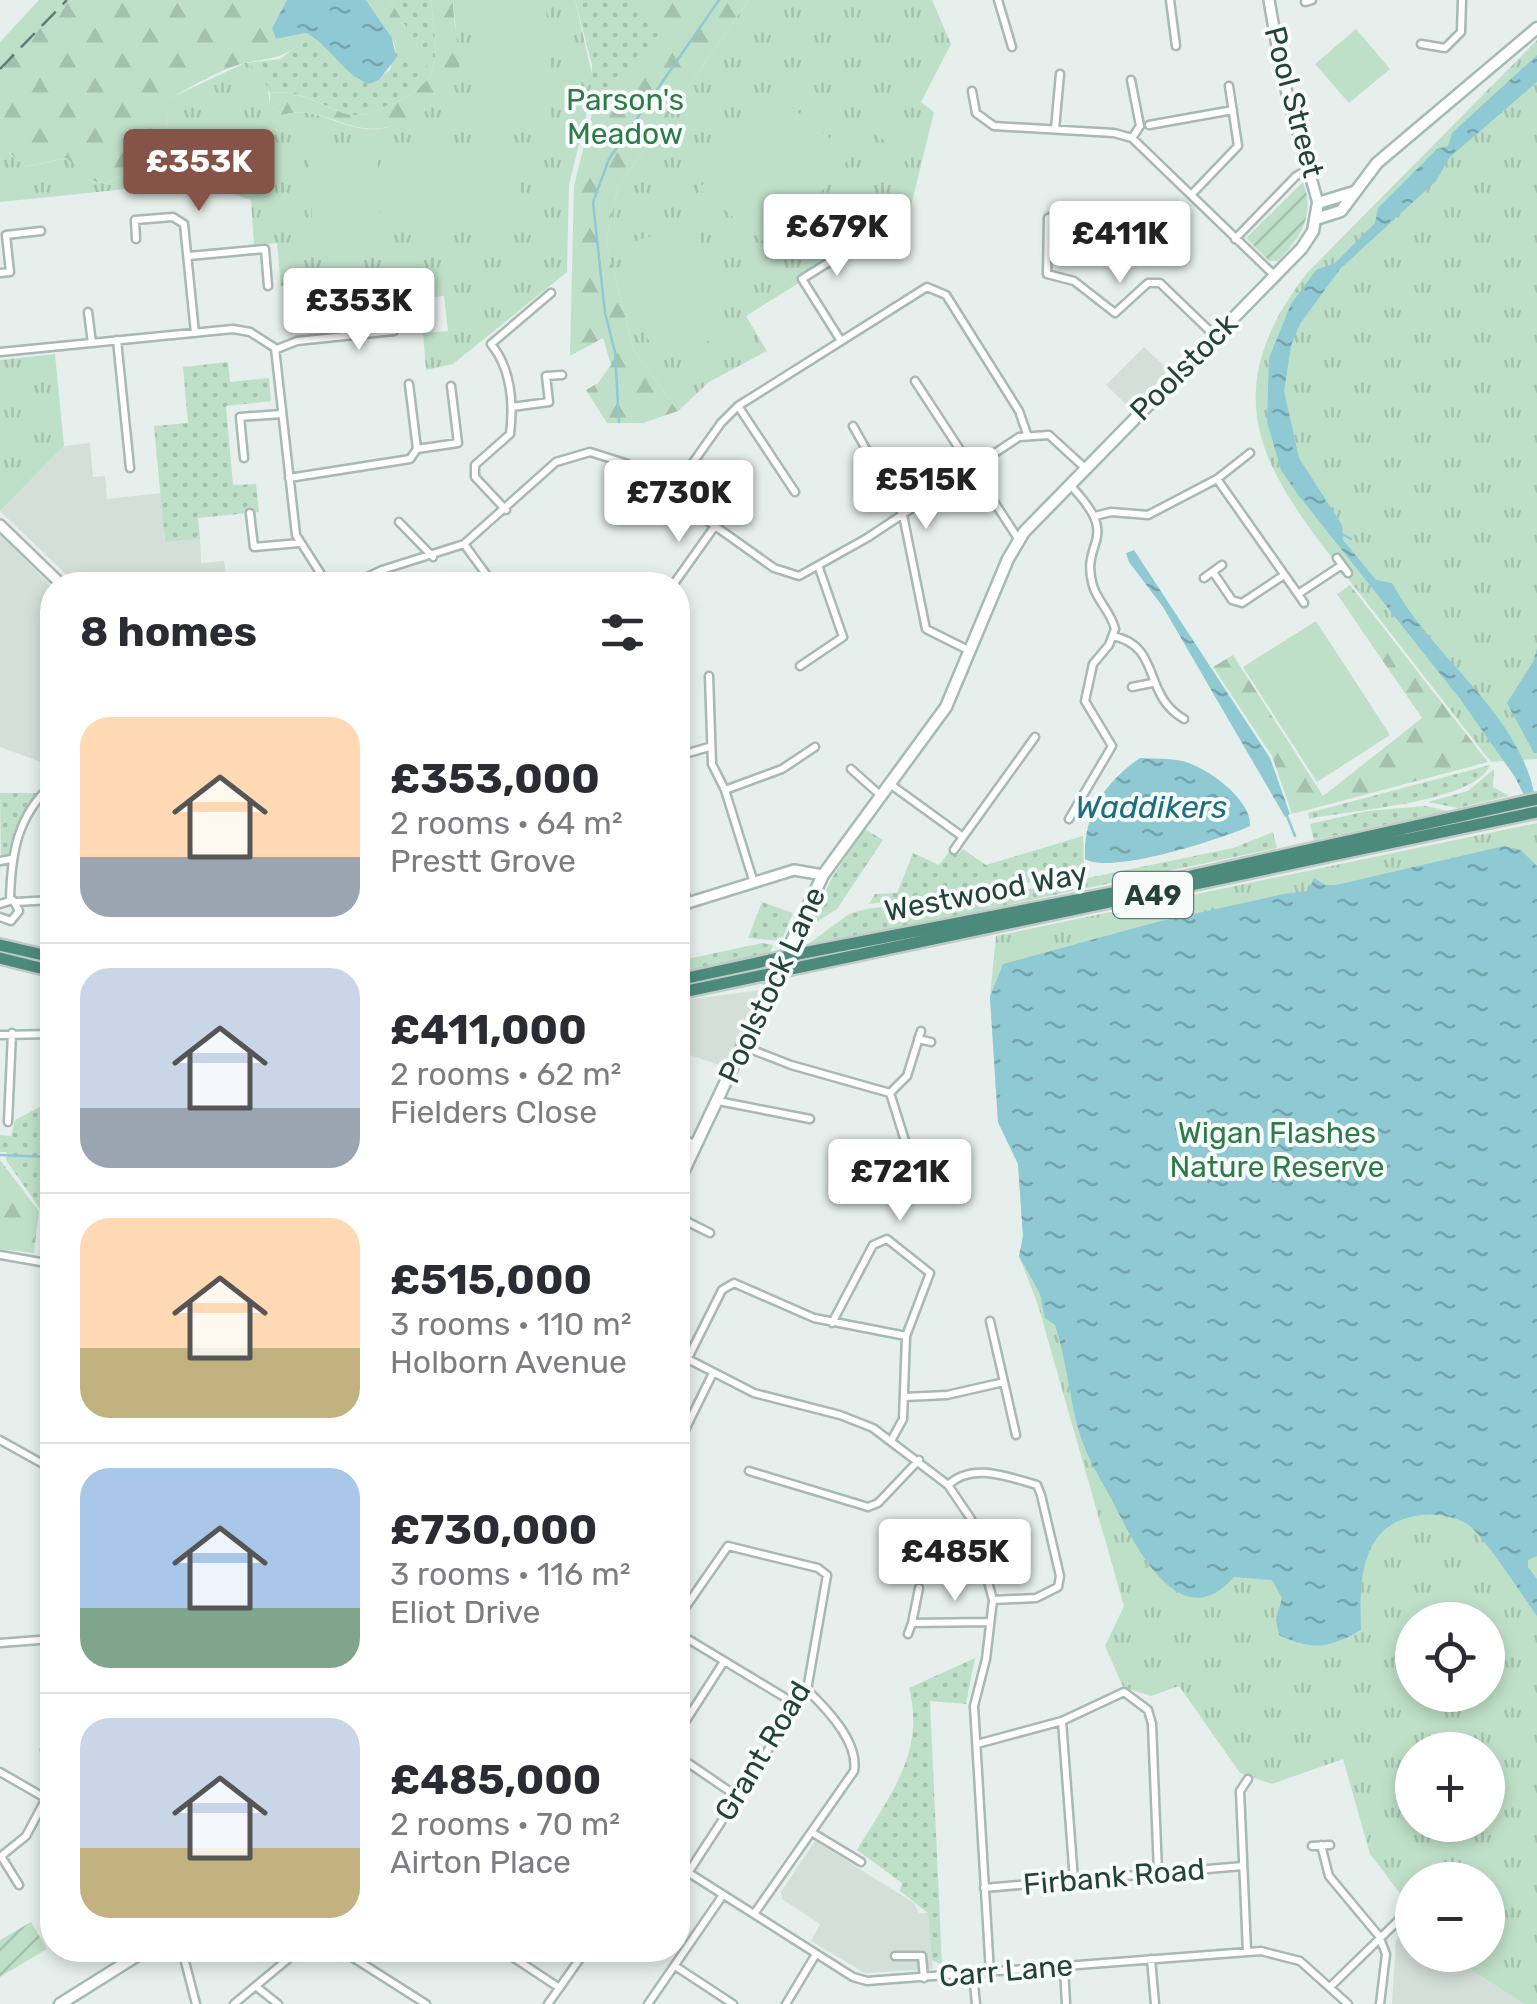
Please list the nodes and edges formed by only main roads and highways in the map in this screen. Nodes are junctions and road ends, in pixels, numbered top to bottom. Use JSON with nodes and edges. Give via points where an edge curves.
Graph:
{"nodes":[{"id":1,"x":1537,"y":28,"type":"edge"},
{"id":2,"x":1354,"y":192,"type":"junction"},
{"id":3,"x":1316,"y":219,"type":"junction"},
{"id":4,"x":1043,"y":510,"type":"joint"},
{"id":5,"x":1537,"y":799,"type":"edge"},
{"id":6,"x":1511,"y":811,"type":"junction"},
{"id":7,"x":1537,"y":812,"type":"edge"},
{"id":8,"x":0,"y":945,"type":"edge"},
{"id":9,"x":40,"y":954,"type":"edge"},
{"id":10,"x":0,"y":958,"type":"edge"},
{"id":11,"x":40,"y":968,"type":"edge"},
{"id":12,"x":690,"y":977,"type":"edge"},
{"id":13,"x":690,"y":990,"type":"edge"},
{"id":14,"x":690,"y":1157,"type":"edge"},
{"id":15,"x":127,"y":1962,"type":"edge"},
{"id":16,"x":60,"y":2004,"type":"edge"}],
"edges":[{"from":1,"to":2,"type":"main road","name":"Poolstock","via":[[1377,163]]},
{"from":2,"to":3,"type":"main road","name":"Poolstock","via":[[1341,211]]},
{"from":2,"to":3,"type":"main road","name":"Poolstock","via":[[1318,203]]},
{"from":3,"to":4,"type":"main road","name":"Poolstock","via":[[1306,242]]},
{"from":4,"to":14,"type":"main road","name":"Poolstock Lane","via":[[1019,540],[932,730],[824,875]]},
{"from":5,"to":6,"type":"highway","name":"Westwood Way","number":"A49"},
{"from":6,"to":7,"type":"highway","name":"Westwood Way","number":"A49"},
{"from":6,"to":12,"type":"highway","name":"Westwood Way","number":"A49","bridge":true},
{"from":6,"to":13,"type":"highway","name":"Westwood Way","number":"A49","bridge":true},
{"from":8,"to":9,"type":"highway"},
{"from":10,"to":11,"type":"highway"},
{"from":15,"to":16,"type":"main road"}]}
